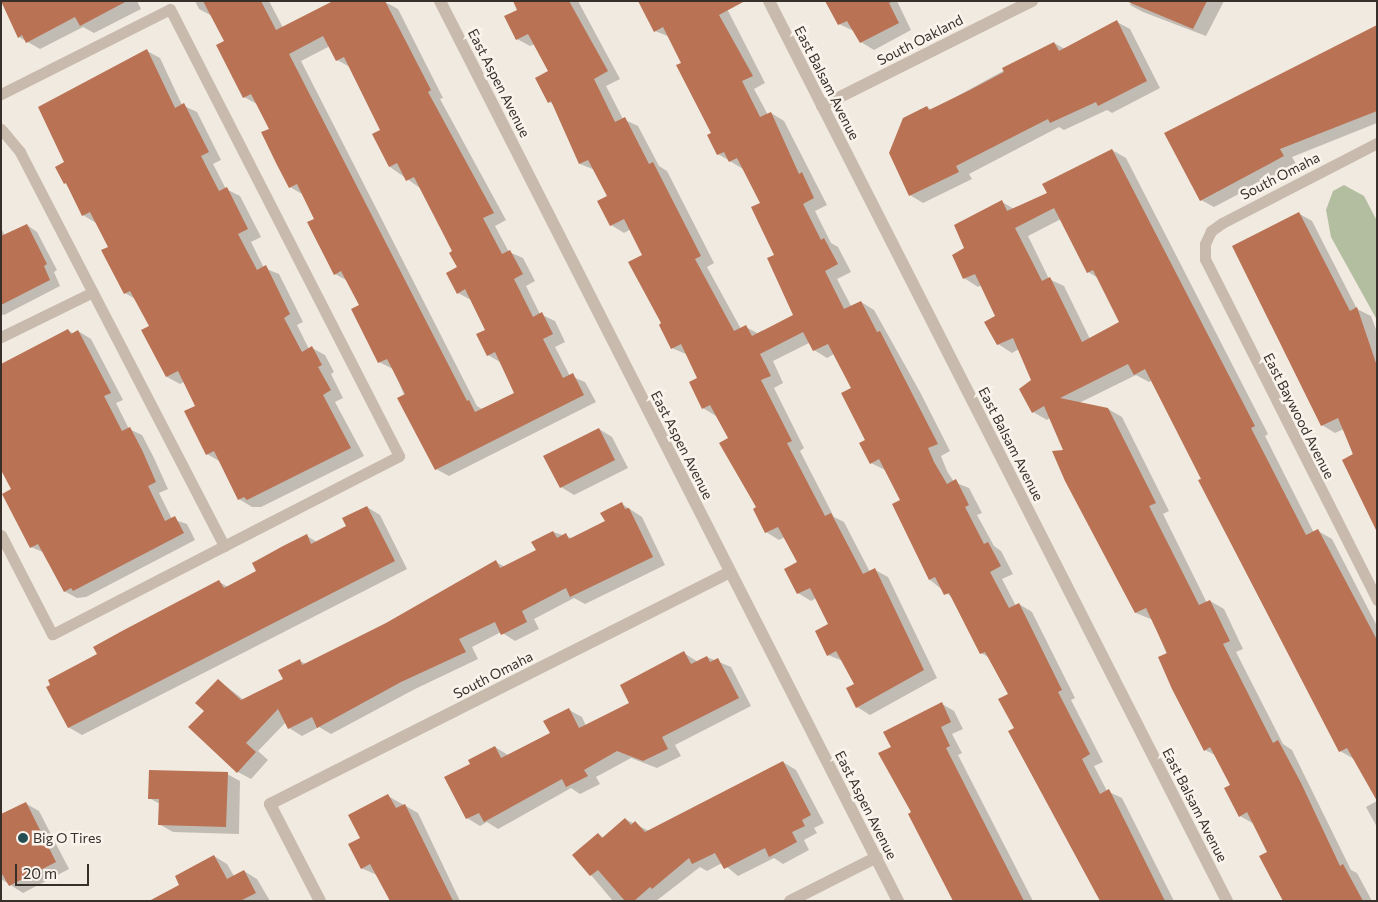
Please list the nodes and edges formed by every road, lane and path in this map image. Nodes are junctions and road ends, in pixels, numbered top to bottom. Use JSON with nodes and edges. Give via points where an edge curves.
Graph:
{"nodes":[{"id":1,"x":440,"y":1,"type":"edge"},
{"id":2,"x":769,"y":1,"type":"edge"},
{"id":3,"x":1032,"y":1,"type":"edge"},
{"id":4,"x":1,"y":94,"type":"edge"},
{"id":5,"x":822,"y":106,"type":"junction"},
{"id":6,"x":1,"y":130,"type":"edge"},
{"id":7,"x":1377,"y":143,"type":"edge"},
{"id":8,"x":1205,"y":244,"type":"joint"},
{"id":9,"x":93,"y":292,"type":"junction"},
{"id":10,"x":1,"y":338,"type":"edge"},
{"id":11,"x":1,"y":535,"type":"edge"},
{"id":12,"x":224,"y":546,"type":"junction"},
{"id":13,"x":730,"y":572,"type":"junction"},
{"id":14,"x":1377,"y":600,"type":"edge"},
{"id":15,"x":877,"y":857,"type":"junction"},
{"id":16,"x":320,"y":901,"type":"edge"},
{"id":17,"x":790,"y":901,"type":"edge"},
{"id":18,"x":898,"y":901,"type":"edge"},
{"id":19,"x":1227,"y":901,"type":"edge"}],
"edges":[{"from":1,"to":13,"type":"street","name":"East Aspen Avenue"},
{"from":2,"to":5,"type":"street","name":"East Balsam Avenue"},
{"from":3,"to":5,"type":"street","name":"South Oakland"},
{"from":4,"to":12,"type":"lane","via":[[170,9],[399,456]]},
{"from":5,"to":19,"type":"street","name":"East Balsam Avenue"},
{"from":6,"to":9,"type":"lane","via":[[20,152]]},
{"from":7,"to":8,"type":"lane","name":"South Omaha","via":[[1222,223],[1211,231]]},
{"from":8,"to":14,"type":"lane","name":"East Baywood Avenue","via":[[1204,259],[1210,274]]},
{"from":9,"to":10,"type":"lane"},
{"from":9,"to":12,"type":"lane"},
{"from":11,"to":12,"type":"lane","via":[[52,634]]},
{"from":13,"to":15,"type":"street","name":"East Aspen Avenue"},
{"from":13,"to":16,"type":"street","name":"South Omaha","via":[[270,804]]},
{"from":15,"to":17,"type":"street"},
{"from":15,"to":18,"type":"street","name":"East Aspen Avenue"}]}
